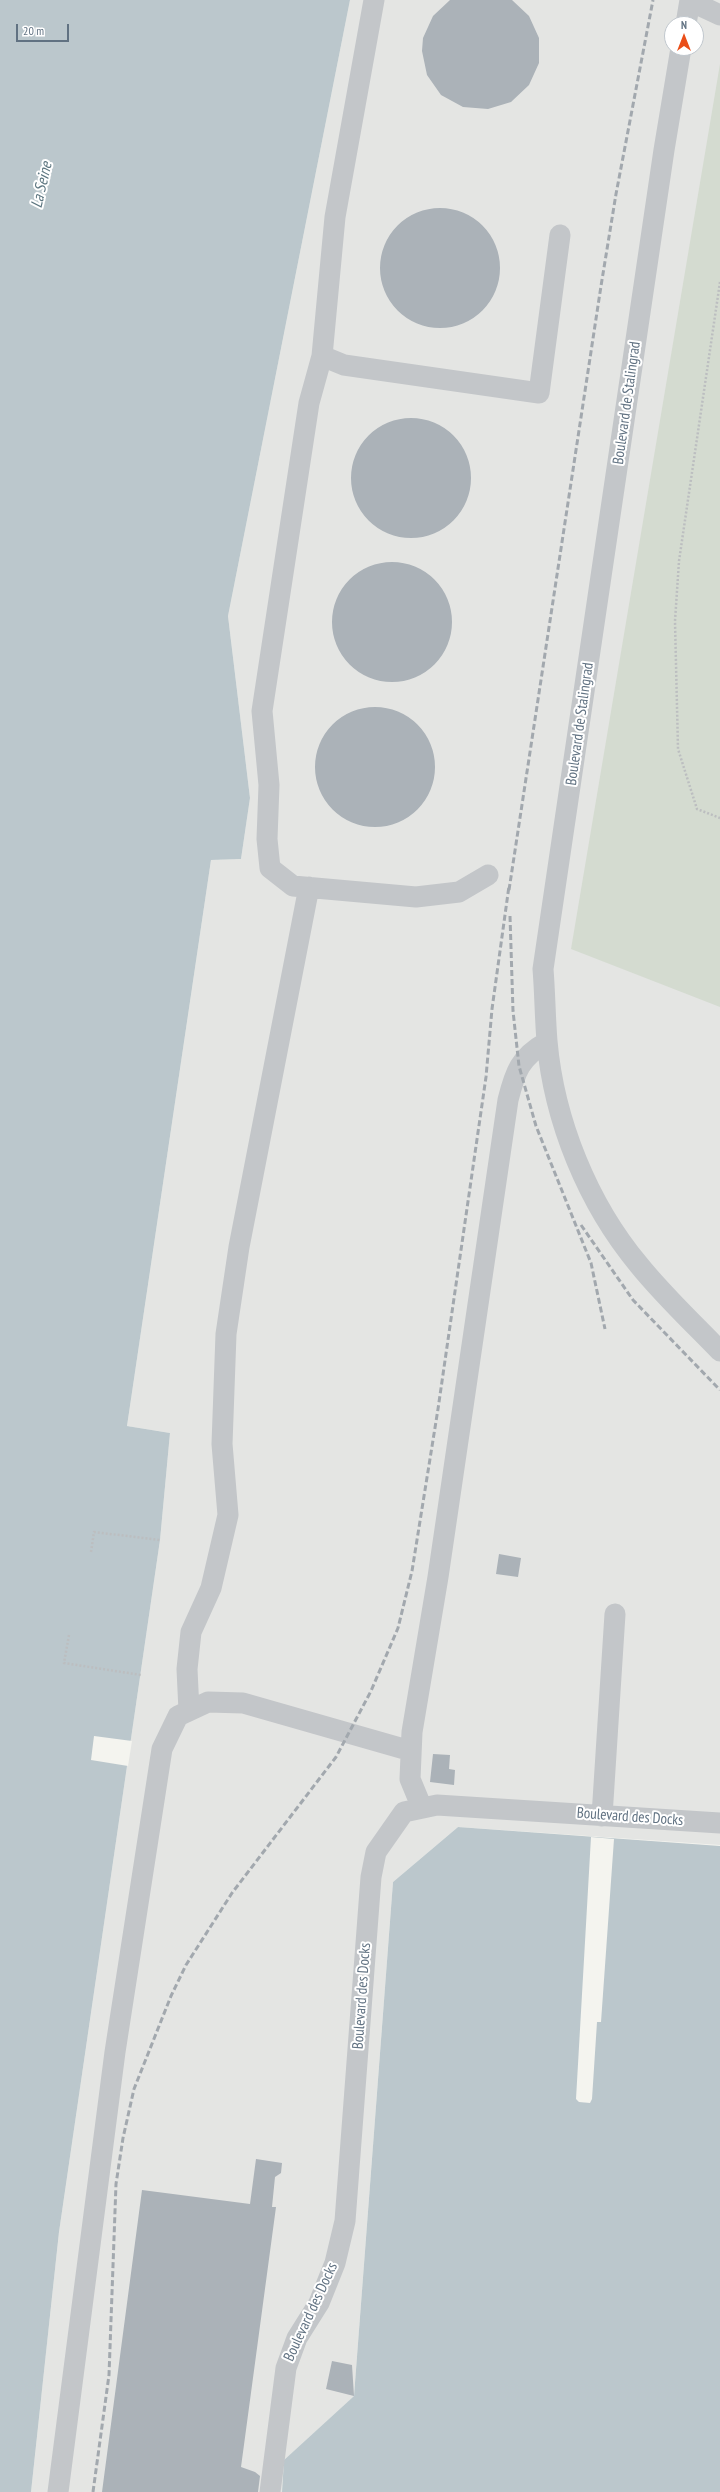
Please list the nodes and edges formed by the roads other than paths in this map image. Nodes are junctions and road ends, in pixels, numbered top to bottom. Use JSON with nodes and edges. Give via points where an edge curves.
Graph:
{"nodes":[{"id":1,"x":374,"y":0,"type":"edge"},
{"id":2,"x":690,"y":0,"type":"edge"},
{"id":3,"x":720,"y":15,"type":"edge"},
{"id":4,"x":687,"y":16,"type":"edge"},
{"id":5,"x":680,"y":56,"type":"edge"},
{"id":6,"x":560,"y":234,"type":"dead end"},
{"id":7,"x":322,"y":356,"type":"junction"},
{"id":8,"x":488,"y":875,"type":"dead end"},
{"id":9,"x":309,"y":887,"type":"junction"},
{"id":10,"x":547,"y":1042,"type":"junction"},
{"id":11,"x":720,"y":1351,"type":"edge"},
{"id":12,"x":615,"y":1614,"type":"dead end"},
{"id":13,"x":189,"y":1711,"type":"junction"},
{"id":14,"x":411,"y":1752,"type":"junction"},
{"id":15,"x":422,"y":1808,"type":"junction"},
{"id":16,"x":602,"y":1816,"type":"junction"},
{"id":17,"x":720,"y":1823,"type":"edge"},
{"id":18,"x":58,"y":2492,"type":"edge"},
{"id":19,"x":270,"y":2492,"type":"edge"}],
"edges":[{"from":1,"to":7,"type":"street","via":[[335,217]]},
{"from":2,"to":3,"type":"street"},
{"from":2,"to":4,"type":"street"},
{"from":5,"to":10,"type":"street","name":"Boulevard de Stalingrad","via":[[543,969]]},
{"from":6,"to":7,"type":"street","via":[[539,393],[344,365]]},
{"from":7,"to":9,"type":"street","via":[[309,403],[262,710],[269,785],[267,840],[270,868],[293,886]]},
{"from":8,"to":9,"type":"street","via":[[459,892],[416,897]]},
{"from":9,"to":13,"type":"street","via":[[239,1248],[227,1326],[222,1444],[228,1515],[211,1588],[191,1632],[187,1669]]},
{"from":10,"to":11,"type":"street","name":"Boulevard de Stalingrad","via":[[560,1112],[570,1142],[602,1211],[639,1265]]},
{"from":10,"to":14,"type":"street","via":[[526,1056],[519,1066],[508,1100]]},
{"from":12,"to":16,"type":"street"},
{"from":13,"to":14,"type":"street","via":[[208,1702],[243,1703]]},
{"from":13,"to":18,"type":"street","via":[[178,1716],[162,1749],[115,2052]]},
{"from":14,"to":15,"type":"street","via":[[410,1778]]},
{"from":15,"to":16,"type":"street","name":"Boulevard des Docks","via":[[437,1805]]},
{"from":15,"to":19,"type":"street","name":"Boulevard des Docks","via":[[404,1812],[376,1852],[371,1877],[345,2221],[335,2263],[319,2303],[297,2338],[286,2368]]},
{"from":16,"to":17,"type":"street","name":"Boulevard des Docks"}]}
